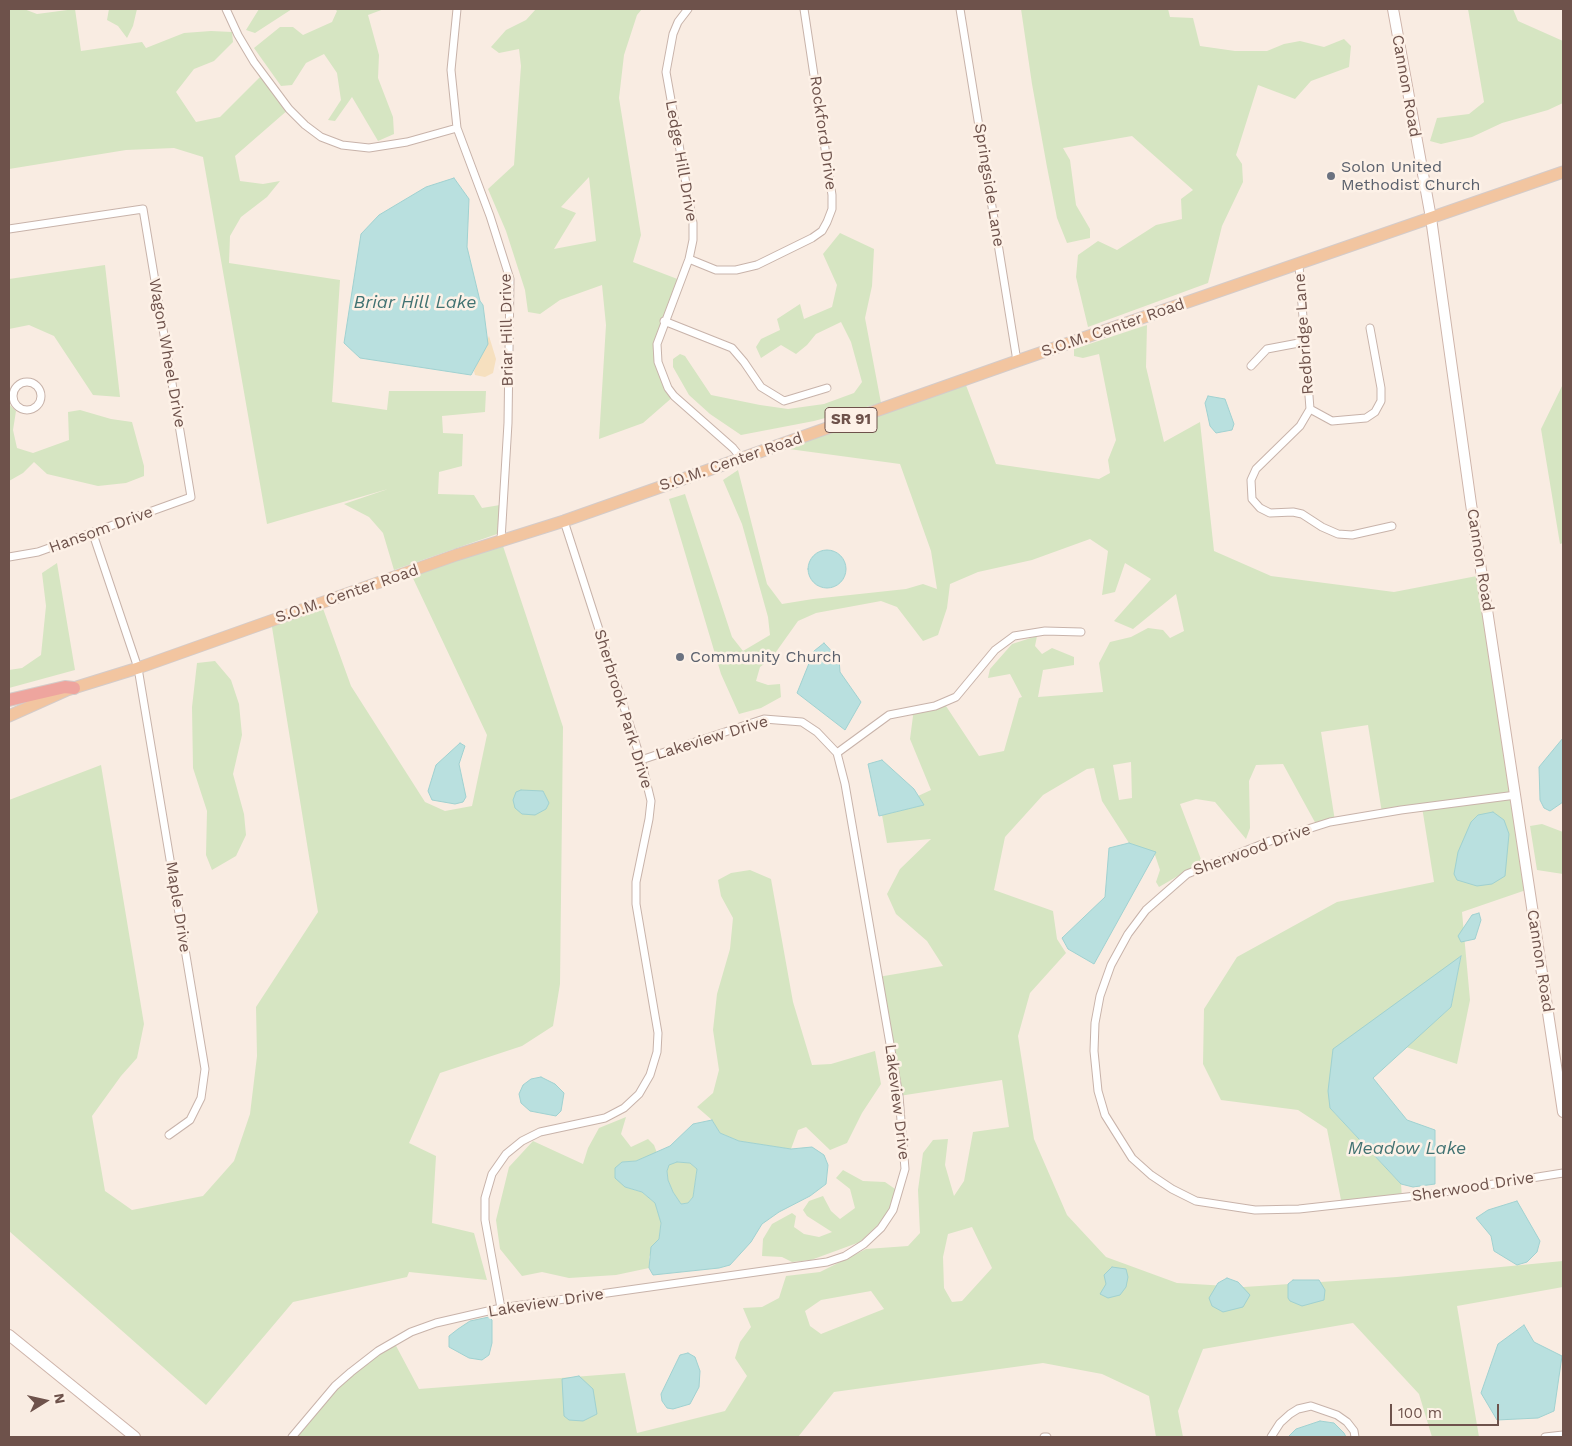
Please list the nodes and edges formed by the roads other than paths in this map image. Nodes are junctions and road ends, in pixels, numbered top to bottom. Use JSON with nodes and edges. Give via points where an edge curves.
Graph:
{"nodes":[{"id":1,"x":226,"y":9,"type":"edge"},
{"id":2,"x":457,"y":9,"type":"edge"},
{"id":3,"x":688,"y":9,"type":"edge"},
{"id":4,"x":804,"y":9,"type":"edge"},
{"id":5,"x":960,"y":9,"type":"edge"},
{"id":6,"x":1393,"y":9,"type":"edge"},
{"id":7,"x":457,"y":128,"type":"junction"},
{"id":8,"x":1563,"y":172,"type":"edge"},
{"id":9,"x":1430,"y":218,"type":"junction"},
{"id":10,"x":9,"y":229,"type":"edge"},
{"id":11,"x":689,"y":259,"type":"junction"},
{"id":12,"x":1299,"y":264,"type":"junction"},
{"id":13,"x":664,"y":322,"type":"junction"},
{"id":14,"x":1370,"y":328,"type":"dead end"},
{"id":15,"x":1304,"y":342,"type":"junction"},
{"id":16,"x":1017,"y":361,"type":"junction"},
{"id":17,"x":1251,"y":366,"type":"dead end"},
{"id":18,"x":828,"y":388,"type":"dead end"},
{"id":19,"x":11,"y":396,"type":"edge"},
{"id":20,"x":1310,"y":409,"type":"junction"},
{"id":21,"x":742,"y":459,"type":"junction"},
{"id":22,"x":191,"y":497,"type":"joint"},
{"id":23,"x":564,"y":521,"type":"junction"},
{"id":24,"x":1392,"y":526,"type":"dead end"},
{"id":25,"x":93,"y":534,"type":"junction"},
{"id":26,"x":501,"y":540,"type":"junction"},
{"id":27,"x":9,"y":557,"type":"edge"},
{"id":28,"x":1081,"y":632,"type":"dead end"},
{"id":29,"x":138,"y":668,"type":"junction"},
{"id":30,"x":71,"y":689,"type":"junction"},
{"id":31,"x":9,"y":700,"type":"edge"},
{"id":32,"x":9,"y":705,"type":"edge"},
{"id":33,"x":9,"y":716,"type":"edge"},
{"id":34,"x":837,"y":752,"type":"junction"},
{"id":35,"x":642,"y":760,"type":"junction"},
{"id":36,"x":1516,"y":795,"type":"junction"},
{"id":37,"x":1563,"y":1112,"type":"edge"},
{"id":38,"x":170,"y":1135,"type":"dead end"},
{"id":39,"x":1563,"y":1173,"type":"edge"},
{"id":40,"x":501,"y":1308,"type":"junction"},
{"id":41,"x":9,"y":1335,"type":"edge"},
{"id":42,"x":1563,"y":1435,"type":"edge"},
{"id":43,"x":135,"y":1437,"type":"edge"},
{"id":44,"x":292,"y":1437,"type":"edge"},
{"id":45,"x":1271,"y":1437,"type":"edge"},
{"id":46,"x":1355,"y":1437,"type":"edge"},
{"id":47,"x":1546,"y":1437,"type":"edge"}],
"edges":[{"from":1,"to":7,"type":"street","via":[[254,62],[289,109],[321,137],[342,145],[369,148]]},
{"from":2,"to":7,"type":"street","name":"Briar Hill Drive","via":[[451,70]]},
{"from":3,"to":11,"type":"street","name":"Ledge Hill Drive","via":[[673,34],[666,72],[693,222]]},
{"from":4,"to":11,"type":"street","name":"Rockford Drive","via":[[832,195],[832,209],[827,222],[822,231],[812,238],[757,265],[716,270]]},
{"from":5,"to":16,"type":"street","name":"Springside Lane"},
{"from":6,"to":9,"type":"main road","name":"Cannon Road"},
{"from":7,"to":26,"type":"street","name":"Briar Hill Drive","via":[[510,279],[508,423]]},
{"from":8,"to":9,"type":"main road","name":"S.O.M. Center Road","number":"SR 91"},
{"from":9,"to":12,"type":"main road","name":"S.O.M. Center Road","number":"SR 91"},
{"from":9,"to":36,"type":"main road","name":"Cannon Road"},
{"from":10,"to":22,"type":"street","name":"Wagon Wheel Drive","via":[[143,209]]},
{"from":11,"to":13,"type":"street","name":"Ledge Hill Drive"},
{"from":12,"to":15,"type":"street","name":"Redbridge Lane"},
{"from":12,"to":16,"type":"main road","name":"S.O.M. Center Road","number":"SR 91"},
{"from":13,"to":18,"type":"street","via":[[732,348],[761,387],[784,401]]},
{"from":13,"to":21,"type":"street","name":"Ledge Hill Drive","via":[[657,344],[658,362],[668,388]]},
{"from":14,"to":20,"type":"street","via":[[1381,388],[1375,412],[1366,418],[1332,421]]},
{"from":15,"to":17,"type":"street","via":[[1267,349]]},
{"from":15,"to":20,"type":"street","name":"Redbridge Lane"},
{"from":16,"to":21,"type":"main road","name":"S.O.M. Center Road","number":"SR 91"},
{"from":19,"to":19,"type":"street","via":[[24,410],[34,409],[42,398],[37,385],[28,382],[16,387]]},
{"from":20,"to":24,"type":"street","name":"Redbridge Lane","via":[[1300,426],[1256,469],[1251,480],[1252,500],[1270,513],[1302,514],[1338,534],[1352,535]]},
{"from":21,"to":23,"type":"main road","name":"S.O.M. Center Road","number":"SR 91"},
{"from":22,"to":25,"type":"street","name":"Hansom Drive"},
{"from":23,"to":26,"type":"main road","name":"S.O.M. Center Road","number":"SR 91"},
{"from":23,"to":35,"type":"street","name":"Sherbrook Park Drive"},
{"from":25,"to":27,"type":"street","name":"Hansom Drive","via":[[38,552]]},
{"from":25,"to":29,"type":"street","name":"Maple Drive"},
{"from":26,"to":29,"type":"main road","name":"S.O.M. Center Road","number":"SR 91"},
{"from":28,"to":34,"type":"street","via":[[1025,632],[1007,639],[956,697],[935,706],[889,715]]},
{"from":29,"to":30,"type":"main road","name":"S.O.M. Center Road","number":"SR 91"},
{"from":29,"to":38,"type":"street","name":"Maple Drive","via":[[205,1069],[201,1098],[190,1120]]},
{"from":30,"to":31,"type":"highway","via":[[65,687]]},
{"from":30,"to":32,"type":"main road","name":"S.O.M. Center Road","number":"SR 91"},
{"from":30,"to":33,"type":"main road","name":"S.O.M. Center Road","number":"SR 91"},
{"from":34,"to":35,"type":"street","name":"Lakeview Drive","via":[[802,722],[764,718]]},
{"from":34,"to":40,"type":"street","name":"Lakeview Drive","via":[[899,1096],[905,1169],[894,1210],[864,1244],[827,1262]]},
{"from":35,"to":40,"type":"street","name":"Sherbrook Park Drive","via":[[651,800],[636,882],[636,904],[658,1033],[657,1052],[650,1075],[639,1094],[624,1108],[605,1118],[540,1132],[506,1154],[492,1174],[485,1198],[484,1220]]},
{"from":36,"to":37,"type":"main road","name":"Cannon Road"},
{"from":36,"to":39,"type":"street","name":"Sherwood Drive","via":[[1330,822],[1270,841],[1187,874],[1146,910],[1111,965],[1095,1022],[1098,1091],[1105,1115],[1132,1158],[1151,1176],[1196,1200],[1255,1210],[1307,1208],[1425,1195]]},
{"from":40,"to":44,"type":"street","name":"Lakeview Drive","via":[[436,1323],[411,1332],[378,1351],[335,1386]]},
{"from":41,"to":43,"type":"main road"},
{"from":42,"to":47,"type":"street"},
{"from":45,"to":46,"type":"street","via":[[1290,1414],[1311,1406],[1347,1422]]}]}
